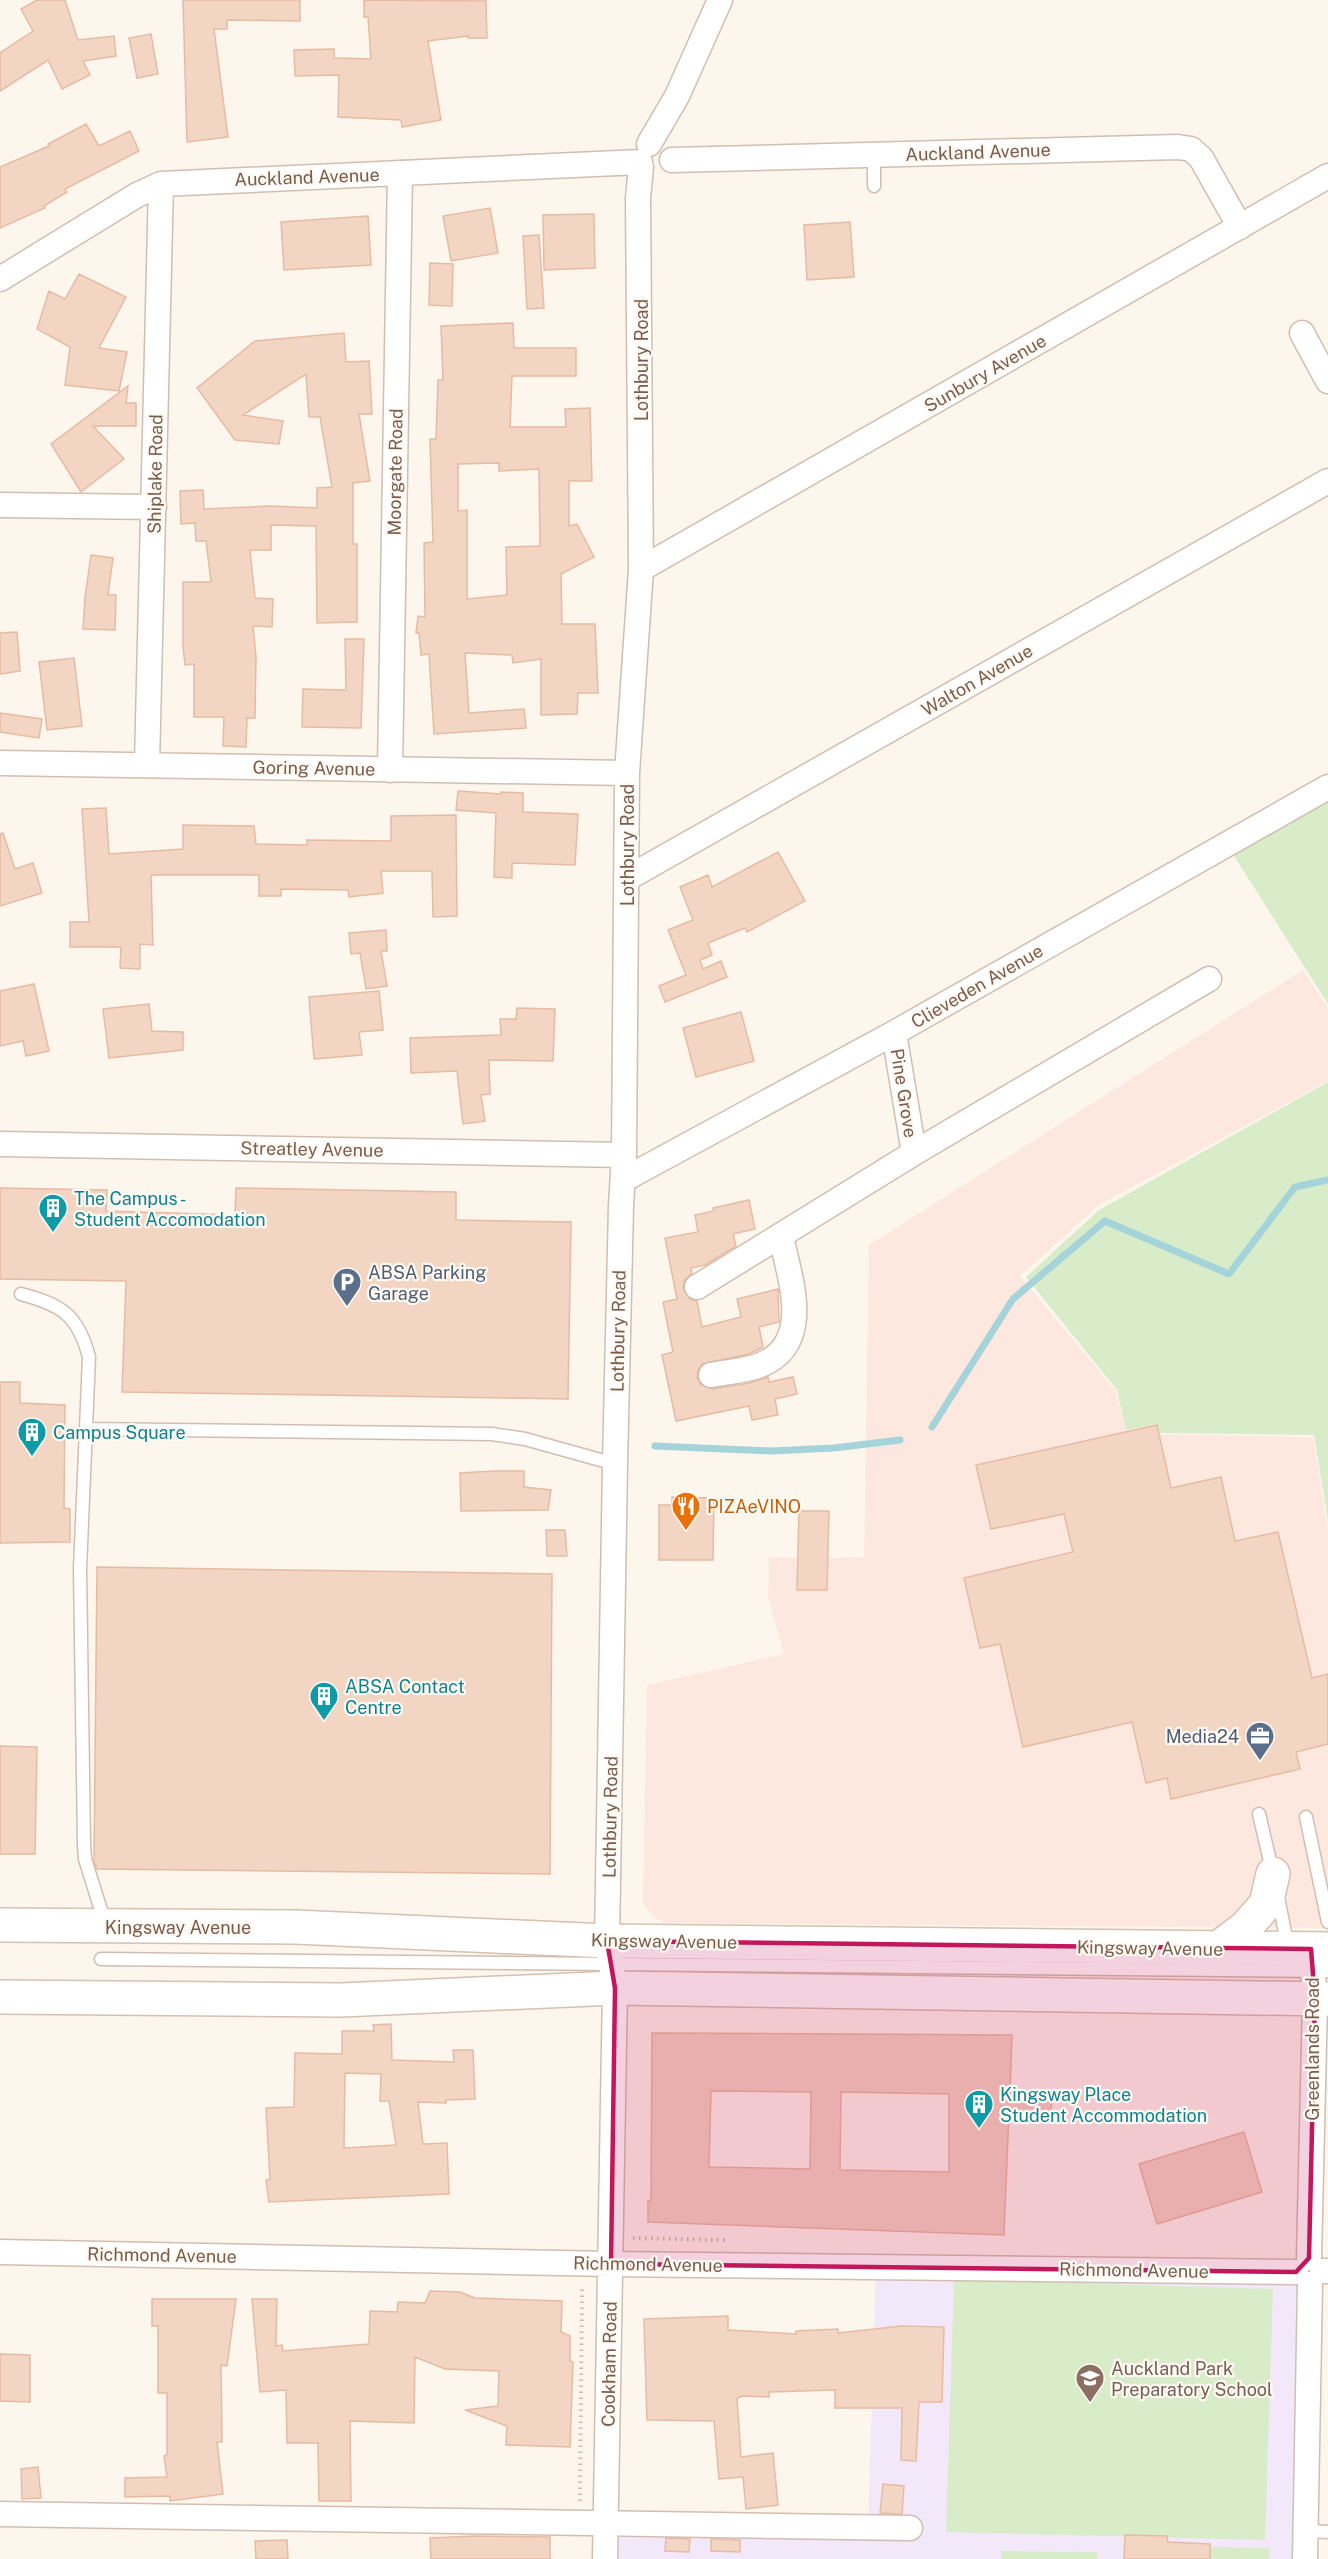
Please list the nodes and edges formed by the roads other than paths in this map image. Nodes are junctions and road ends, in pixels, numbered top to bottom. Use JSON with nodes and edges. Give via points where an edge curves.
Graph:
{"nodes":[{"id":1,"x":720,"y":0,"type":"edge"},
{"id":2,"x":873,"y":154,"type":"junction"},
{"id":3,"x":654,"y":160,"type":"junction"},
{"id":4,"x":400,"y":173,"type":"junction"},
{"id":5,"x":1328,"y":176,"type":"edge"},
{"id":6,"x":161,"y":184,"type":"junction"},
{"id":7,"x":874,"y":186,"type":"dead end"},
{"id":8,"x":1240,"y":227,"type":"junction"},
{"id":9,"x":0,"y":279,"type":"edge"},
{"id":10,"x":1302,"y":333,"type":"dead end"},
{"id":11,"x":1328,"y":381,"type":"edge"},
{"id":12,"x":1328,"y":481,"type":"edge"},
{"id":13,"x":0,"y":505,"type":"edge"},
{"id":14,"x":154,"y":507,"type":"junction"},
{"id":15,"x":641,"y":569,"type":"junction"},
{"id":16,"x":0,"y":763,"type":"edge"},
{"id":17,"x":147,"y":764,"type":"junction"},
{"id":18,"x":390,"y":770,"type":"junction"},
{"id":19,"x":627,"y":773,"type":"junction"},
{"id":20,"x":1328,"y":787,"type":"edge"},
{"id":21,"x":626,"y":879,"type":"junction"},
{"id":22,"x":1209,"y":979,"type":"dead end"},
{"id":23,"x":894,"y":1033,"type":"junction"},
{"id":24,"x":0,"y":1144,"type":"edge"},
{"id":25,"x":914,"y":1153,"type":"junction"},
{"id":26,"x":624,"y":1155,"type":"junction"},
{"id":27,"x":623,"y":1180,"type":"junction"},
{"id":28,"x":781,"y":1237,"type":"junction"},
{"id":29,"x":697,"y":1287,"type":"dead end"},
{"id":30,"x":21,"y":1294,"type":"dead end"},
{"id":31,"x":711,"y":1375,"type":"dead end"},
{"id":32,"x":86,"y":1429,"type":"junction"},
{"id":33,"x":615,"y":1464,"type":"junction"},
{"id":34,"x":1259,"y":1814,"type":"dead end"},
{"id":35,"x":1306,"y":1817,"type":"dead end"},
{"id":36,"x":1273,"y":1874,"type":"junction"},
{"id":37,"x":0,"y":1925,"type":"edge"},
{"id":38,"x":106,"y":1926,"type":"junction"},
{"id":39,"x":1217,"y":1949,"type":"junction"},
{"id":40,"x":101,"y":1959,"type":"dead end"},
{"id":41,"x":611,"y":1964,"type":"junction"},
{"id":42,"x":1317,"y":1964,"type":"edge"},
{"id":43,"x":0,"y":1997,"type":"edge"},
{"id":44,"x":0,"y":2252,"type":"edge"},
{"id":45,"x":611,"y":2264,"type":"junction"},
{"id":46,"x":1313,"y":2271,"type":"edge"},
{"id":47,"x":0,"y":2514,"type":"edge"},
{"id":48,"x":606,"y":2523,"type":"junction"},
{"id":49,"x":910,"y":2528,"type":"dead end"},
{"id":50,"x":1317,"y":2531,"type":"edge"},
{"id":51,"x":605,"y":2559,"type":"edge"},
{"id":52,"x":1305,"y":2559,"type":"edge"}],
"edges":[{"from":1,"to":3,"type":"street","name":"Lothbury Road","via":[[677,96]]},
{"from":2,"to":3,"type":"street","name":"Auckland Avenue"},
{"from":2,"to":7,"type":"lane"},
{"from":2,"to":8,"type":"street","name":"Auckland Avenue","via":[[1178,147],[1197,153],[1206,164]]},
{"from":3,"to":4,"type":"street","name":"Auckland Avenue"},
{"from":3,"to":15,"type":"street","name":"Lothbury Road","via":[[638,185]]},
{"from":4,"to":6,"type":"street","name":"Auckland Avenue"},
{"from":4,"to":18,"type":"street","name":"Moorgate Road"},
{"from":5,"to":8,"type":"street","name":"Sunbury Avenue"},
{"from":6,"to":9,"type":"street","name":"Auckland Avenue"},
{"from":6,"to":14,"type":"street","name":"Shiplake Road"},
{"from":8,"to":15,"type":"street","name":"Sunbury Avenue"},
{"from":10,"to":11,"type":"street"},
{"from":12,"to":21,"type":"street","name":"Walton Avenue"},
{"from":13,"to":14,"type":"street"},
{"from":14,"to":17,"type":"street","name":"Shiplake Road"},
{"from":15,"to":19,"type":"street","name":"Lothbury Road"},
{"from":16,"to":17,"type":"street","name":"Goring Avenue"},
{"from":17,"to":18,"type":"street","name":"Goring Avenue"},
{"from":18,"to":19,"type":"street","name":"Goring Avenue"},
{"from":19,"to":21,"type":"street","name":"Lothbury Road"},
{"from":20,"to":23,"type":"street","name":"Clieveden Avenue"},
{"from":21,"to":26,"type":"street","name":"Lothbury Road"},
{"from":22,"to":25,"type":"street"},
{"from":23,"to":25,"type":"street","name":"Pine Grove"},
{"from":23,"to":27,"type":"street","name":"Clieveden Avenue"},
{"from":24,"to":26,"type":"street","name":"Streatley Avenue"},
{"from":25,"to":28,"type":"street"},
{"from":26,"to":27,"type":"street","name":"Lothbury Road"},
{"from":27,"to":33,"type":"street","name":"Lothbury Road"},
{"from":28,"to":29,"type":"street"},
{"from":28,"to":31,"type":"street","via":[[795,1303],[792,1332],[785,1344],[759,1365]]},
{"from":30,"to":32,"type":"lane","via":[[60,1307],[83,1336],[89,1357]]},
{"from":32,"to":33,"type":"lane","via":[[492,1434]]},
{"from":32,"to":38,"type":"lane","via":[[80,1569],[84,1845]]},
{"from":33,"to":41,"type":"street","name":"Lothbury Road"},
{"from":34,"to":36,"type":"lane"},
{"from":35,"to":42,"type":"lane"},
{"from":36,"to":39,"type":"main road","via":[[1266,1904],[1245,1928]]},
{"from":36,"to":42,"type":"lane"},
{"from":37,"to":38,"type":"main road","name":"Kingsway Avenue"},
{"from":38,"to":41,"type":"main road","name":"Kingsway Avenue","via":[[295,1927]]},
{"from":39,"to":41,"type":"main road","name":"Kingsway Avenue"},
{"from":39,"to":42,"type":"main road","name":"Kingsway Avenue"},
{"from":40,"to":41,"type":"lane"},
{"from":41,"to":42,"type":"main road","name":"Kingsway Avenue"},
{"from":41,"to":43,"type":"main road","name":"Kingsway Avenue","via":[[364,1999]]},
{"from":41,"to":45,"type":"street","name":"Cookham Road"},
{"from":42,"to":46,"type":"street","name":"Greenlands Road"},
{"from":44,"to":45,"type":"street","name":"Richmond Avenue"},
{"from":45,"to":46,"type":"street","name":"Richmond Avenue"},
{"from":45,"to":48,"type":"street","name":"Cookham Road"},
{"from":46,"to":50,"type":"street","name":"Greenlands Road"},
{"from":47,"to":48,"type":"street"},
{"from":48,"to":49,"type":"street"},
{"from":48,"to":51,"type":"street","name":"Cookham Road"},
{"from":50,"to":52,"type":"street","name":"Greenlands Road"}]}
